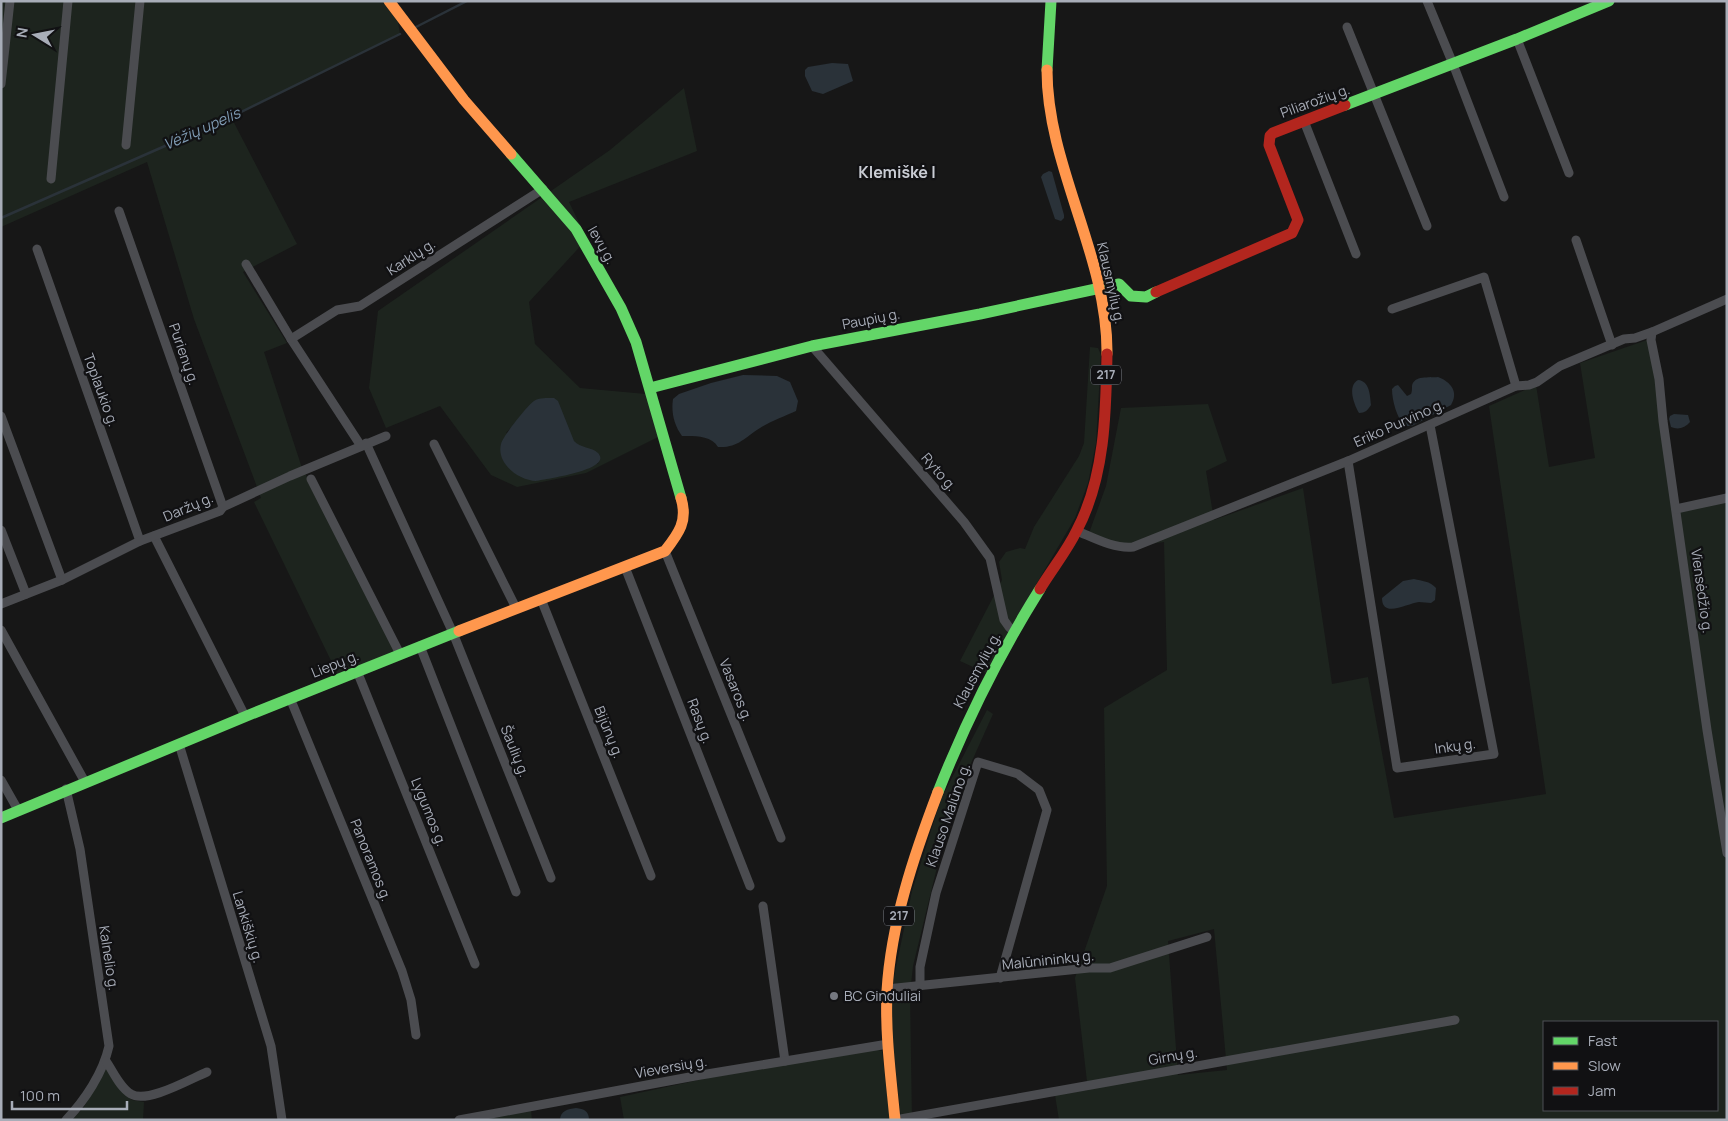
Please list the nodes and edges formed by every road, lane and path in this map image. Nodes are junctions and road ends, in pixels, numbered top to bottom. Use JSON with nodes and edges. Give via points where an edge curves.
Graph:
{"nodes":[{"id":1,"x":10,"y":1,"type":"edge"},
{"id":2,"x":68,"y":1,"type":"edge"},
{"id":3,"x":140,"y":1,"type":"edge"},
{"id":4,"x":389,"y":1,"type":"edge"},
{"id":5,"x":1052,"y":1,"type":"edge"},
{"id":6,"x":1427,"y":1,"type":"edge"},
{"id":7,"x":1609,"y":1,"type":"edge"},
{"id":8,"x":1346,"y":27,"type":"dead end"},
{"id":9,"x":1517,"y":39,"type":"junction"},
{"id":10,"x":1453,"y":64,"type":"junction"},
{"id":11,"x":1,"y":84,"type":"edge"},
{"id":12,"x":1375,"y":95,"type":"junction"},
{"id":13,"x":1304,"y":121,"type":"junction"},
{"id":14,"x":126,"y":145,"type":"dead end"},
{"id":15,"x":1569,"y":173,"type":"dead end"},
{"id":16,"x":51,"y":179,"type":"dead end"},
{"id":17,"x":543,"y":189,"type":"junction"},
{"id":18,"x":1504,"y":197,"type":"dead end"},
{"id":19,"x":119,"y":211,"type":"dead end"},
{"id":20,"x":1427,"y":226,"type":"dead end"},
{"id":21,"x":1576,"y":240,"type":"dead end"},
{"id":22,"x":37,"y":249,"type":"dead end"},
{"id":23,"x":1356,"y":254,"type":"dead end"},
{"id":24,"x":246,"y":264,"type":"dead end"},
{"id":25,"x":1100,"y":288,"type":"junction"},
{"id":26,"x":1727,"y":299,"type":"edge"},
{"id":27,"x":1392,"y":309,"type":"dead end"},
{"id":28,"x":1652,"y":332,"type":"junction"},
{"id":29,"x":291,"y":339,"type":"junction"},
{"id":30,"x":1612,"y":345,"type":"junction"},
{"id":31,"x":812,"y":346,"type":"junction"},
{"id":32,"x":1516,"y":386,"type":"junction"},
{"id":33,"x":650,"y":388,"type":"junction"},
{"id":34,"x":1,"y":416,"type":"edge"},
{"id":35,"x":1430,"y":425,"type":"junction"},
{"id":36,"x":386,"y":436,"type":"dead end"},
{"id":37,"x":364,"y":444,"type":"junction"},
{"id":38,"x":434,"y":444,"type":"dead end"},
{"id":39,"x":1348,"y":461,"type":"junction"},
{"id":40,"x":311,"y":479,"type":"dead end"},
{"id":41,"x":1727,"y":498,"type":"edge"},
{"id":42,"x":223,"y":507,"type":"junction"},
{"id":43,"x":1676,"y":509,"type":"junction"},
{"id":44,"x":1,"y":530,"type":"edge"},
{"id":45,"x":1076,"y":530,"type":"junction"},
{"id":46,"x":154,"y":536,"type":"junction"},
{"id":47,"x":140,"y":541,"type":"junction"},
{"id":48,"x":665,"y":551,"type":"junction"},
{"id":49,"x":625,"y":567,"type":"junction"},
{"id":50,"x":62,"y":580,"type":"junction"},
{"id":51,"x":26,"y":594,"type":"junction"},
{"id":52,"x":541,"y":599,"type":"junction"},
{"id":53,"x":1,"y":604,"type":"edge"},
{"id":54,"x":516,"y":608,"type":"junction"},
{"id":55,"x":1,"y":630,"type":"edge"},
{"id":56,"x":1015,"y":632,"type":"junction"},
{"id":57,"x":453,"y":633,"type":"junction"},
{"id":58,"x":420,"y":646,"type":"junction"},
{"id":59,"x":400,"y":654,"type":"junction"},
{"id":60,"x":357,"y":671,"type":"junction"},
{"id":61,"x":290,"y":698,"type":"junction"},
{"id":62,"x":245,"y":716,"type":"junction"},
{"id":63,"x":178,"y":744,"type":"junction"},
{"id":64,"x":1,"y":780,"type":"edge"},
{"id":65,"x":85,"y":782,"type":"junction"},
{"id":66,"x":66,"y":789,"type":"junction"},
{"id":67,"x":18,"y":810,"type":"junction"},
{"id":68,"x":1,"y":818,"type":"edge"},
{"id":69,"x":781,"y":838,"type":"dead end"},
{"id":70,"x":1727,"y":853,"type":"edge"},
{"id":71,"x":651,"y":876,"type":"dead end"},
{"id":72,"x":551,"y":878,"type":"dead end"},
{"id":73,"x":750,"y":886,"type":"dead end"},
{"id":74,"x":516,"y":892,"type":"dead end"},
{"id":75,"x":763,"y":906,"type":"dead end"},
{"id":76,"x":1207,"y":937,"type":"dead end"},
{"id":77,"x":475,"y":964,"type":"dead end"},
{"id":78,"x":1000,"y":978,"type":"junction"},
{"id":79,"x":920,"y":986,"type":"junction"},
{"id":80,"x":887,"y":990,"type":"junction"},
{"id":81,"x":1455,"y":1020,"type":"dead end"},
{"id":82,"x":416,"y":1035,"type":"dead end"},
{"id":83,"x":888,"y":1044,"type":"junction"},
{"id":84,"x":106,"y":1061,"type":"junction"},
{"id":85,"x":785,"y":1061,"type":"junction"},
{"id":86,"x":207,"y":1072,"type":"dead end"},
{"id":87,"x":66,"y":1120,"type":"edge"},
{"id":88,"x":282,"y":1120,"type":"edge"},
{"id":89,"x":459,"y":1120,"type":"edge"},
{"id":90,"x":895,"y":1120,"type":"edge"}],
"edges":[{"from":1,"to":11,"type":"street"},
{"from":2,"to":16,"type":"street"},
{"from":3,"to":14,"type":"street"},
{"from":4,"to":17,"type":"street","name":"Ievų g.","via":[[464,100]]},
{"from":5,"to":25,"type":"street","name":"Klausmylių g.","number":"217","via":[[1047,62],[1049,99]]},
{"from":6,"to":10,"type":"street"},
{"from":7,"to":9,"type":"street","name":"Piliarožių g."},
{"from":8,"to":12,"type":"street"},
{"from":9,"to":10,"type":"street","name":"Piliarožių g."},
{"from":9,"to":15,"type":"street"},
{"from":10,"to":12,"type":"street","name":"Piliarožių g."},
{"from":10,"to":18,"type":"street"},
{"from":12,"to":13,"type":"street","name":"Piliarožių g."},
{"from":12,"to":20,"type":"street"},
{"from":13,"to":23,"type":"street"},
{"from":13,"to":25,"type":"street","name":"Piliarožių g.","via":[[1273,133],[1268,141],[1298,220],[1292,233],[1146,297],[1131,296],[1119,284]]},
{"from":17,"to":29,"type":"street","name":"Karklų g.","via":[[360,306],[337,310]]},
{"from":17,"to":33,"type":"street","name":"Ievų g.","via":[[576,229],[621,308],[636,342]]},
{"from":19,"to":42,"type":"street","name":"Purienų g."},
{"from":21,"to":30,"type":"street"},
{"from":22,"to":47,"type":"street","name":"Toplaukio g."},
{"from":24,"to":29,"type":"street","name":"Šaulių g."},
{"from":25,"to":31,"type":"street","name":"Paupių g."},
{"from":25,"to":45,"type":"street","name":"Klausmylių g.","number":"217","via":[[1107,339],[1103,442],[1093,491]]},
{"from":26,"to":28,"type":"street","name":"Eriko Purvino g."},
{"from":27,"to":32,"type":"street","via":[[1484,277]]},
{"from":28,"to":30,"type":"street","name":"Eriko Purvino g."},
{"from":28,"to":43,"type":"street","name":"Viensėdžio g."},
{"from":29,"to":37,"type":"street","name":"Šaulių g."},
{"from":30,"to":32,"type":"street","name":"Eriko Purvino g.","via":[[1560,366],[1537,382]]},
{"from":31,"to":33,"type":"street","name":"Paupių g."},
{"from":31,"to":56,"type":"street","name":"Ryto g.","via":[[986,549],[993,566],[1004,620]]},
{"from":32,"to":35,"type":"street","name":"Eriko Purvino g."},
{"from":33,"to":48,"type":"street","name":"Ievų g.","via":[[684,508],[682,526]]},
{"from":34,"to":50,"type":"street"},
{"from":35,"to":39,"type":"street","name":"Eriko Purvino g."},
{"from":35,"to":39,"type":"street","name":"Inkų g.","via":[[1494,754],[1397,768]]},
{"from":36,"to":37,"type":"street","name":"Daržų g."},
{"from":37,"to":42,"type":"street","name":"Daržų g."},
{"from":37,"to":57,"type":"street","name":"Šaulių g."},
{"from":38,"to":54,"type":"street"},
{"from":39,"to":45,"type":"street","name":"Eriko Purvino g.","via":[[1133,547],[1115,546]]},
{"from":40,"to":59,"type":"street"},
{"from":41,"to":43,"type":"street"},
{"from":42,"to":46,"type":"street","name":"Daržų g.","via":[[220,511]]},
{"from":43,"to":70,"type":"street","name":"Viensėdžio g."},
{"from":44,"to":51,"type":"street"},
{"from":45,"to":56,"type":"street","name":"Klausmylių g.","number":"217"},
{"from":46,"to":47,"type":"street","name":"Daržų g."},
{"from":46,"to":62,"type":"street"},
{"from":47,"to":50,"type":"street","name":"Daržų g."},
{"from":48,"to":49,"type":"street","name":"Liepų g."},
{"from":48,"to":69,"type":"street","name":"Vasaros g."},
{"from":49,"to":52,"type":"street","name":"Liepų g."},
{"from":49,"to":73,"type":"street","name":"Rasų g."},
{"from":50,"to":51,"type":"street","name":"Daržų g."},
{"from":51,"to":53,"type":"street","name":"Daržų g."},
{"from":52,"to":54,"type":"street","name":"Liepų g."},
{"from":52,"to":71,"type":"street","name":"Bijūnų g."},
{"from":54,"to":57,"type":"street","name":"Liepų g."},
{"from":55,"to":65,"type":"street"},
{"from":56,"to":80,"type":"street","name":"Klausmylių g.","number":"217","via":[[966,723],[928,815],[894,942]]},
{"from":57,"to":58,"type":"street","name":"Liepų g."},
{"from":57,"to":72,"type":"street","name":"Šaulių g."},
{"from":58,"to":59,"type":"street","name":"Liepų g."},
{"from":58,"to":74,"type":"street"},
{"from":59,"to":60,"type":"street","name":"Liepų g."},
{"from":60,"to":61,"type":"street","name":"Liepų g."},
{"from":60,"to":77,"type":"street","name":"Lygumos g."},
{"from":61,"to":62,"type":"street","name":"Liepų g."},
{"from":61,"to":82,"type":"street","name":"Panoramos g.","via":[[402,971],[411,1000]]},
{"from":62,"to":63,"type":"street","name":"Liepų g."},
{"from":63,"to":65,"type":"street","name":"Liepų g."},
{"from":63,"to":88,"type":"street","name":"Lankiškių g.","via":[[271,1046]]},
{"from":64,"to":67,"type":"street"},
{"from":65,"to":66,"type":"street","name":"Liepų g."},
{"from":66,"to":67,"type":"street","name":"Liepų g."},
{"from":66,"to":84,"type":"street","name":"Kalnelio g.","via":[[80,849],[109,1046]]},
{"from":67,"to":68,"type":"street","name":"Liepų g."},
{"from":75,"to":85,"type":"street"},
{"from":76,"to":78,"type":"street","name":"Malūnininkų g.","via":[[1110,968]]},
{"from":78,"to":79,"type":"street","name":"Malūnininkų g."},
{"from":78,"to":79,"type":"street","name":"Klauso Malūno g.","via":[[1047,810],[1039,790],[1018,774],[978,762],[936,893],[920,967]]},
{"from":79,"to":80,"type":"street","name":"Malūnininkų g."},
{"from":80,"to":83,"type":"street","number":"217"},
{"from":81,"to":90,"type":"street","name":"Girnų g."},
{"from":83,"to":85,"type":"street","name":"Vieversių g."},
{"from":83,"to":90,"type":"street","number":"217"},
{"from":84,"to":86,"type":"street","via":[[127,1091],[144,1097]]},
{"from":84,"to":87,"type":"street","name":"Kalnelio g.","via":[[78,1108]]},
{"from":85,"to":89,"type":"street","name":"Vieversių g."}]}
